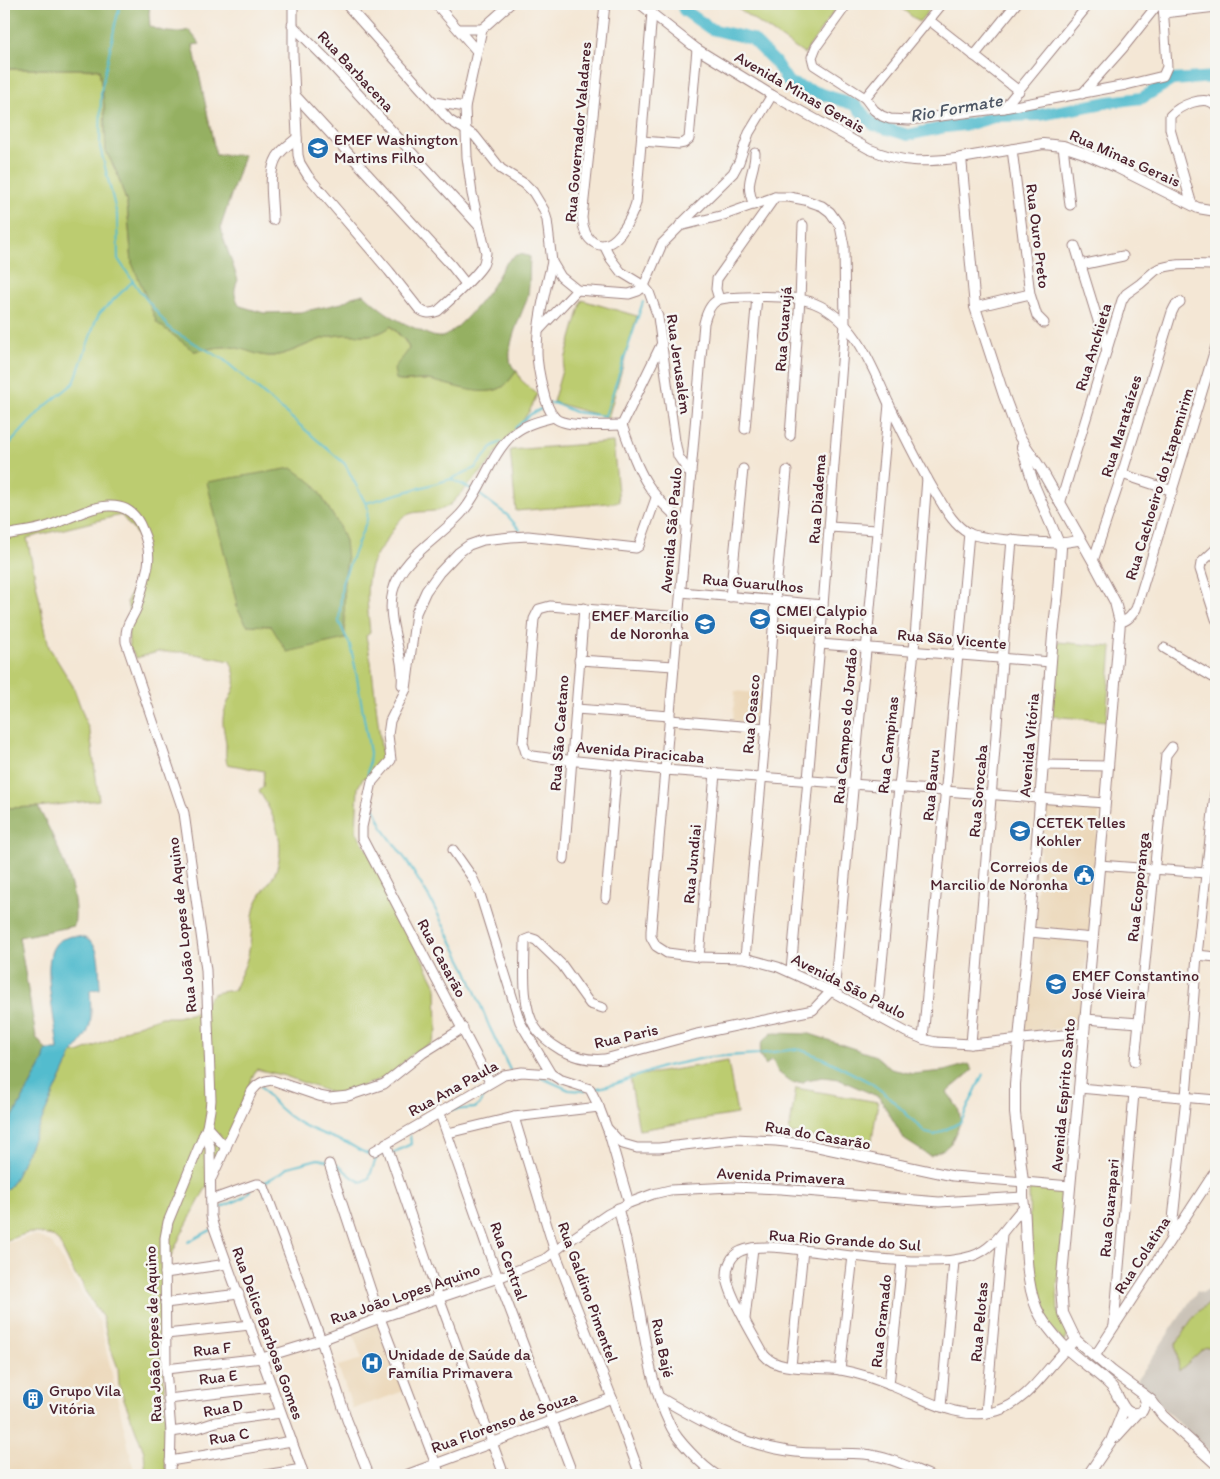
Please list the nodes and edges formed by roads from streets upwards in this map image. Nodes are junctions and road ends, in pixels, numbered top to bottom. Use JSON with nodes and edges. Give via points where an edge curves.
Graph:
{"nodes":[{"id":1,"x":293,"y":4,"type":"edge"},
{"id":2,"x":346,"y":4,"type":"edge"},
{"id":3,"x":436,"y":4,"type":"edge"},
{"id":4,"x":510,"y":4,"type":"edge"},
{"id":5,"x":605,"y":4,"type":"edge"},
{"id":6,"x":640,"y":4,"type":"edge"},
{"id":7,"x":847,"y":4,"type":"edge"},
{"id":8,"x":942,"y":4,"type":"edge"},
{"id":9,"x":1016,"y":4,"type":"edge"},
{"id":10,"x":1089,"y":4,"type":"edge"},
{"id":11,"x":1158,"y":4,"type":"edge"},
{"id":12,"x":1216,"y":7,"type":"edge"},
{"id":13,"x":1164,"y":8,"type":"edge"},
{"id":14,"x":652,"y":13,"type":"junction"},
{"id":15,"x":929,"y":20,"type":"junction"},
{"id":16,"x":292,"y":25,"type":"junction"},
{"id":17,"x":482,"y":28,"type":"junction"},
{"id":18,"x":459,"y":29,"type":"junction"},
{"id":19,"x":697,"y":49,"type":"junction"},
{"id":20,"x":476,"y":50,"type":"junction"},
{"id":21,"x":974,"y":56,"type":"junction"},
{"id":22,"x":1019,"y":91,"type":"junction"},
{"id":23,"x":1082,"y":94,"type":"junction"},
{"id":24,"x":772,"y":95,"type":"junction"},
{"id":25,"x":295,"y":96,"type":"junction"},
{"id":26,"x":865,"y":98,"type":"junction"},
{"id":27,"x":434,"y":102,"type":"junction"},
{"id":28,"x":1216,"y":106,"type":"edge"},
{"id":29,"x":465,"y":107,"type":"junction"},
{"id":30,"x":1004,"y":108,"type":"junction"},
{"id":31,"x":465,"y":129,"type":"junction"},
{"id":32,"x":297,"y":138,"type":"junction"},
{"id":33,"x":642,"y":141,"type":"junction"},
{"id":34,"x":1063,"y":146,"type":"junction"},
{"id":35,"x":1012,"y":149,"type":"junction"},
{"id":36,"x":755,"y":153,"type":"dead end"},
{"id":37,"x":961,"y":158,"type":"junction"},
{"id":38,"x":775,"y":197,"type":"junction"},
{"id":39,"x":754,"y":205,"type":"junction"},
{"id":40,"x":1070,"y":205,"type":"dead end"},
{"id":41,"x":1192,"y":205,"type":"junction"},
{"id":42,"x":1216,"y":211,"type":"edge"},
{"id":43,"x":273,"y":220,"type":"dead end"},
{"id":44,"x":803,"y":225,"type":"dead end"},
{"id":45,"x":479,"y":226,"type":"junction"},
{"id":46,"x":680,"y":226,"type":"junction"},
{"id":47,"x":604,"y":245,"type":"junction"},
{"id":48,"x":1075,"y":246,"type":"dead end"},
{"id":49,"x":1124,"y":256,"type":"dead end"},
{"id":50,"x":552,"y":262,"type":"junction"},
{"id":51,"x":1080,"y":265,"type":"junction"},
{"id":52,"x":1216,"y":265,"type":"edge"},
{"id":53,"x":466,"y":284,"type":"junction"},
{"id":54,"x":644,"y":286,"type":"junction"},
{"id":55,"x":577,"y":290,"type":"junction"},
{"id":56,"x":1030,"y":294,"type":"junction"},
{"id":57,"x":757,"y":296,"type":"junction"},
{"id":58,"x":719,"y":299,"type":"junction"},
{"id":59,"x":800,"y":299,"type":"junction"},
{"id":60,"x":1180,"y":302,"type":"dead end"},
{"id":61,"x":976,"y":307,"type":"junction"},
{"id":62,"x":1044,"y":323,"type":"dead end"},
{"id":63,"x":845,"y":324,"type":"junction"},
{"id":64,"x":539,"y":330,"type":"junction"},
{"id":65,"x":662,"y":343,"type":"junction"},
{"id":66,"x":1216,"y":346,"type":"edge"},
{"id":67,"x":1108,"y":351,"type":"junction"},
{"id":68,"x":889,"y":403,"type":"junction"},
{"id":69,"x":554,"y":418,"type":"junction"},
{"id":70,"x":622,"y":425,"type":"junction"},
{"id":71,"x":745,"y":428,"type":"dead end"},
{"id":72,"x":790,"y":436,"type":"dead end"},
{"id":73,"x":1019,"y":436,"type":"junction"},
{"id":74,"x":1041,"y":469,"type":"junction"},
{"id":75,"x":743,"y":470,"type":"dead end"},
{"id":76,"x":787,"y":472,"type":"dead end"},
{"id":77,"x":1122,"y":474,"type":"junction"},
{"id":78,"x":691,"y":475,"type":"junction"},
{"id":79,"x":1031,"y":476,"type":"junction"},
{"id":80,"x":926,"y":478,"type":"junction"},
{"id":81,"x":1173,"y":491,"type":"junction"},
{"id":82,"x":656,"y":498,"type":"junction"},
{"id":83,"x":1060,"y":504,"type":"junction"},
{"id":84,"x":687,"y":524,"type":"junction"},
{"id":85,"x":830,"y":527,"type":"junction"},
{"id":86,"x":876,"y":530,"type":"junction"},
{"id":87,"x":4,"y":534,"type":"edge"},
{"id":88,"x":969,"y":534,"type":"junction"},
{"id":89,"x":1012,"y":539,"type":"junction"},
{"id":90,"x":1081,"y":540,"type":"junction"},
{"id":91,"x":1060,"y":543,"type":"junction"},
{"id":92,"x":1216,"y":549,"type":"edge"},
{"id":93,"x":1093,"y":561,"type":"junction"},
{"id":94,"x":681,"y":592,"type":"junction"},
{"id":95,"x":730,"y":596,"type":"junction"},
{"id":96,"x":775,"y":601,"type":"junction"},
{"id":97,"x":823,"y":604,"type":"junction"},
{"id":98,"x":584,"y":608,"type":"junction"},
{"id":99,"x":679,"y":617,"type":"junction"},
{"id":100,"x":1216,"y":619,"type":"edge"},
{"id":101,"x":1120,"y":622,"type":"junction"},
{"id":102,"x":820,"y":644,"type":"junction"},
{"id":103,"x":867,"y":647,"type":"junction"},
{"id":104,"x":1164,"y":648,"type":"dead end"},
{"id":105,"x":914,"y":651,"type":"junction"},
{"id":106,"x":958,"y":654,"type":"junction"},
{"id":107,"x":1004,"y":658,"type":"junction"},
{"id":108,"x":579,"y":660,"type":"junction"},
{"id":109,"x":1051,"y":662,"type":"junction"},
{"id":110,"x":674,"y":666,"type":"junction"},
{"id":111,"x":1216,"y":679,"type":"edge"},
{"id":112,"x":400,"y":698,"type":"junction"},
{"id":113,"x":576,"y":709,"type":"junction"},
{"id":114,"x":670,"y":718,"type":"junction"},
{"id":115,"x":766,"y":728,"type":"junction"},
{"id":116,"x":1172,"y":747,"type":"dead end"},
{"id":117,"x":572,"y":761,"type":"junction"},
{"id":118,"x":617,"y":765,"type":"junction"},
{"id":119,"x":1043,"y":765,"type":"junction"},
{"id":120,"x":1108,"y":766,"type":"junction"},
{"id":121,"x":665,"y":770,"type":"junction"},
{"id":122,"x":715,"y":773,"type":"junction"},
{"id":123,"x":761,"y":777,"type":"junction"},
{"id":124,"x":808,"y":780,"type":"junction"},
{"id":125,"x":854,"y":784,"type":"junction"},
{"id":126,"x":1216,"y":785,"type":"edge"},
{"id":127,"x":899,"y":787,"type":"junction"},
{"id":128,"x":945,"y":791,"type":"junction"},
{"id":129,"x":992,"y":794,"type":"junction"},
{"id":130,"x":1039,"y":798,"type":"junction"},
{"id":131,"x":1105,"y":803,"type":"junction"},
{"id":132,"x":454,"y":850,"type":"dead end"},
{"id":133,"x":564,"y":859,"type":"dead end"},
{"id":134,"x":1099,"y":865,"type":"junction"},
{"id":135,"x":1155,"y":869,"type":"junction"},
{"id":136,"x":1206,"y":873,"type":"junction"},
{"id":137,"x":606,"y":898,"type":"dead end"},
{"id":138,"x":1029,"y":932,"type":"junction"},
{"id":139,"x":1093,"y":938,"type":"junction"},
{"id":140,"x":1197,"y":955,"type":"junction"},
{"id":141,"x":699,"y":957,"type":"junction"},
{"id":142,"x":1216,"y":957,"type":"edge"},
{"id":143,"x":745,"y":958,"type":"junction"},
{"id":144,"x":791,"y":971,"type":"junction"},
{"id":145,"x":831,"y":991,"type":"junction"},
{"id":146,"x":603,"y":1008,"type":"dead end"},
{"id":147,"x":877,"y":1015,"type":"junction"},
{"id":148,"x":1085,"y":1019,"type":"junction"},
{"id":149,"x":1138,"y":1024,"type":"junction"},
{"id":150,"x":462,"y":1028,"type":"junction"},
{"id":151,"x":1084,"y":1033,"type":"junction"},
{"id":152,"x":923,"y":1039,"type":"junction"},
{"id":153,"x":1019,"y":1039,"type":"junction"},
{"id":154,"x":971,"y":1044,"type":"junction"},
{"id":155,"x":1134,"y":1061,"type":"dead end"},
{"id":156,"x":551,"y":1074,"type":"junction"},
{"id":157,"x":490,"y":1082,"type":"junction"},
{"id":158,"x":1079,"y":1088,"type":"junction"},
{"id":159,"x":1134,"y":1093,"type":"junction"},
{"id":160,"x":1186,"y":1097,"type":"junction"},
{"id":161,"x":1216,"y":1100,"type":"edge"},
{"id":162,"x":599,"y":1107,"type":"junction"},
{"id":163,"x":439,"y":1111,"type":"junction"},
{"id":164,"x":514,"y":1117,"type":"junction"},
{"id":165,"x":607,"y":1128,"type":"junction"},
{"id":166,"x":205,"y":1132,"type":"junction"},
{"id":167,"x":448,"y":1133,"type":"junction"},
{"id":168,"x":386,"y":1143,"type":"junction"},
{"id":169,"x":226,"y":1148,"type":"junction"},
{"id":170,"x":374,"y":1151,"type":"dead end"},
{"id":171,"x":329,"y":1164,"type":"dead end"},
{"id":172,"x":1216,"y":1170,"type":"edge"},
{"id":173,"x":211,"y":1178,"type":"junction"},
{"id":174,"x":1023,"y":1182,"type":"junction"},
{"id":175,"x":1070,"y":1186,"type":"junction"},
{"id":176,"x":211,"y":1200,"type":"junction"},
{"id":177,"x":1024,"y":1202,"type":"junction"},
{"id":178,"x":629,"y":1203,"type":"junction"},
{"id":179,"x":618,"y":1208,"type":"junction"},
{"id":180,"x":1002,"y":1234,"type":"junction"},
{"id":181,"x":1171,"y":1238,"type":"junction"},
{"id":182,"x":753,"y":1248,"type":"junction"},
{"id":183,"x":803,"y":1250,"type":"junction"},
{"id":184,"x":556,"y":1252,"type":"junction"},
{"id":185,"x":853,"y":1256,"type":"junction"},
{"id":186,"x":902,"y":1261,"type":"junction"},
{"id":187,"x":954,"y":1261,"type":"junction"},
{"id":188,"x":227,"y":1264,"type":"junction"},
{"id":189,"x":165,"y":1273,"type":"junction"},
{"id":190,"x":498,"y":1278,"type":"junction"},
{"id":191,"x":239,"y":1294,"type":"junction"},
{"id":192,"x":439,"y":1298,"type":"junction"},
{"id":193,"x":165,"y":1303,"type":"junction"},
{"id":194,"x":380,"y":1318,"type":"junction"},
{"id":195,"x":745,"y":1319,"type":"junction"},
{"id":196,"x":250,"y":1325,"type":"junction"},
{"id":197,"x":1114,"y":1326,"type":"junction"},
{"id":198,"x":166,"y":1334,"type":"junction"},
{"id":199,"x":321,"y":1340,"type":"junction"},
{"id":200,"x":1076,"y":1340,"type":"junction"},
{"id":201,"x":1064,"y":1346,"type":"junction"},
{"id":202,"x":1095,"y":1356,"type":"junction"},
{"id":203,"x":262,"y":1358,"type":"junction"},
{"id":204,"x":791,"y":1366,"type":"junction"},
{"id":205,"x":166,"y":1369,"type":"junction"},
{"id":206,"x":840,"y":1370,"type":"junction"},
{"id":207,"x":889,"y":1385,"type":"junction"},
{"id":208,"x":272,"y":1387,"type":"junction"},
{"id":209,"x":1141,"y":1392,"type":"junction"},
{"id":210,"x":659,"y":1397,"type":"junction"},
{"id":211,"x":612,"y":1398,"type":"junction"},
{"id":212,"x":168,"y":1399,"type":"junction"},
{"id":213,"x":1123,"y":1406,"type":"junction"},
{"id":214,"x":941,"y":1407,"type":"junction"},
{"id":215,"x":1140,"y":1412,"type":"junction"},
{"id":216,"x":1160,"y":1412,"type":"junction"},
{"id":217,"x":281,"y":1413,"type":"junction"},
{"id":218,"x":986,"y":1413,"type":"junction"},
{"id":219,"x":552,"y":1420,"type":"junction"},
{"id":220,"x":172,"y":1432,"type":"junction"},
{"id":221,"x":1111,"y":1441,"type":"junction"},
{"id":222,"x":292,"y":1442,"type":"junction"},
{"id":223,"x":494,"y":1443,"type":"junction"},
{"id":224,"x":170,"y":1461,"type":"junction"},
{"id":225,"x":436,"y":1463,"type":"junction"},
{"id":226,"x":1216,"y":1464,"type":"edge"},
{"id":227,"x":303,"y":1472,"type":"edge"},
{"id":228,"x":170,"y":1475,"type":"edge"},
{"id":229,"x":266,"y":1475,"type":"edge"},
{"id":230,"x":368,"y":1475,"type":"edge"},
{"id":231,"x":406,"y":1475,"type":"edge"},
{"id":232,"x":440,"y":1475,"type":"edge"},
{"id":233,"x":504,"y":1475,"type":"edge"},
{"id":234,"x":572,"y":1475,"type":"edge"},
{"id":235,"x":640,"y":1475,"type":"edge"},
{"id":236,"x":717,"y":1475,"type":"edge"},
{"id":237,"x":929,"y":1475,"type":"edge"},
{"id":238,"x":1089,"y":1475,"type":"edge"}],
"edges":[{"from":1,"to":16,"type":"street"},
{"from":2,"to":27,"type":"street"},
{"from":3,"to":18,"type":"street"},
{"from":4,"to":17,"type":"street"},
{"from":5,"to":47,"type":"street","name":"Rua Governador Valadares","via":[[582,218],[588,238],[595,244]]},
{"from":6,"to":14,"type":"street","name":"Avenida Minas Gerais"},
{"from":7,"to":26,"type":"street","via":[[816,46],[812,57],[814,65]]},
{"from":8,"to":15,"type":"street"},
{"from":9,"to":21,"type":"street"},
{"from":10,"to":22,"type":"street"},
{"from":11,"to":23,"type":"street"},
{"from":12,"to":13,"type":"street"},
{"from":13,"to":23,"type":"street","via":[[1165,74]]},
{"from":14,"to":19,"type":"street","name":"Avenida Minas Gerais"},
{"from":14,"to":33,"type":"street"},
{"from":15,"to":21,"type":"street"},
{"from":15,"to":26,"type":"street"},
{"from":16,"to":25,"type":"street"},
{"from":16,"to":45,"type":"street","name":"Rua Barbacena"},
{"from":17,"to":18,"type":"street"},
{"from":17,"to":20,"type":"street"},
{"from":18,"to":20,"type":"street"},
{"from":19,"to":24,"type":"street","name":"Avenida Minas Gerais"},
{"from":19,"to":33,"type":"street","via":[[689,139],[684,144]]},
{"from":20,"to":29,"type":"street"},
{"from":21,"to":22,"type":"street"},
{"from":22,"to":30,"type":"street"},
{"from":23,"to":30,"type":"street"},
{"from":24,"to":37,"type":"street","name":"Avenida Minas Gerais","via":[[884,156],[925,162]]},
{"from":24,"to":46,"type":"street","via":[[749,133],[733,173]]},
{"from":25,"to":32,"type":"street"},
{"from":25,"to":53,"type":"street"},
{"from":26,"to":30,"type":"street","via":[[882,116],[900,120]]},
{"from":27,"to":29,"type":"street"},
{"from":27,"to":31,"type":"street","via":[[449,120]]},
{"from":28,"to":41,"type":"street","via":[[1210,101],[1198,102],[1180,108],[1170,116],[1170,129]]},
{"from":29,"to":31,"type":"street"},
{"from":31,"to":45,"type":"street"},
{"from":31,"to":50,"type":"street","via":[[481,142],[501,168],[525,184],[539,201],[547,220]]},
{"from":32,"to":43,"type":"street","via":[[283,149],[274,166]]},
{"from":32,"to":53,"type":"street","via":[[298,155],[304,170],[419,309],[428,313],[438,311]]},
{"from":33,"to":47,"type":"street","via":[[634,212],[618,236]]},
{"from":34,"to":35,"type":"street","name":"Rua Minas Gerais","via":[[1043,144]]},
{"from":34,"to":40,"type":"street"},
{"from":34,"to":41,"type":"street","name":"Rua Minas Gerais"},
{"from":35,"to":37,"type":"street","name":"Rua Minas Gerais"},
{"from":35,"to":56,"type":"street","name":"Rua Ouro Preto"},
{"from":36,"to":39,"type":"street","via":[[748,183]]},
{"from":37,"to":61,"type":"street","name":"Avenida Espírito Santo"},
{"from":38,"to":39,"type":"street"},
{"from":38,"to":58,"type":"street","via":[[717,278]]},
{"from":38,"to":63,"type":"street","name":"Rua Diadema","via":[[813,202],[836,218],[844,246]]},
{"from":39,"to":46,"type":"street"},
{"from":41,"to":42,"type":"street","name":"Rua Minas Gerais"},
{"from":44,"to":59,"type":"street","name":"Rua Guarujá"},
{"from":45,"to":53,"type":"street","via":[[485,259]]},
{"from":46,"to":54,"type":"street","via":[[662,244]]},
{"from":47,"to":54,"type":"street","via":[[621,272]]},
{"from":48,"to":51,"type":"street"},
{"from":49,"to":51,"type":"street"},
{"from":50,"to":55,"type":"street","via":[[561,277]]},
{"from":50,"to":64,"type":"street"},
{"from":51,"to":67,"type":"street"},
{"from":52,"to":67,"type":"street","name":"Rua Anchieta","via":[[1177,265],[1156,270],[1124,297]]},
{"from":54,"to":55,"type":"street","via":[[629,294]]},
{"from":54,"to":65,"type":"street","name":"Rua Jerusalém","via":[[656,308]]},
{"from":55,"to":64,"type":"street"},
{"from":56,"to":61,"type":"street"},
{"from":56,"to":62,"type":"street","name":"Rua Ouro Preto","via":[[1037,316]]},
{"from":57,"to":58,"type":"street"},
{"from":57,"to":59,"type":"street"},
{"from":57,"to":71,"type":"street","name":"Rua Guarujá"},
{"from":58,"to":78,"type":"street","name":"Avenida São Paulo","via":[[707,310],[704,323]]},
{"from":59,"to":63,"type":"street","via":[[814,303]]},
{"from":59,"to":72,"type":"street","name":"Rua Guarujá"},
{"from":60,"to":77,"type":"street","name":"Rua Marataízes","via":[[1172,312]]},
{"from":61,"to":73,"type":"street","name":"Avenida Espírito Santo"},
{"from":63,"to":68,"type":"street","via":[[871,363]]},
{"from":63,"to":85,"type":"street","name":"Rua Diadema"},
{"from":64,"to":69,"type":"street","via":[[537,354],[540,377]]},
{"from":65,"to":70,"type":"street"},
{"from":65,"to":78,"type":"street","name":"Rua Jerusalém","via":[[676,448]]},
{"from":66,"to":81,"type":"street","name":"Rua Cachoeiro do Itapemirim"},
{"from":67,"to":83,"type":"street","name":"Rua Anchieta"},
{"from":68,"to":80,"type":"street"},
{"from":68,"to":86,"type":"street","name":"Rua Campos do Jordão"},
{"from":69,"to":70,"type":"street","via":[[569,423]]},
{"from":69,"to":112,"type":"street","via":[[528,425],[513,434],[492,462],[466,508],[427,544],[396,582],[391,607],[399,648]]},
{"from":70,"to":82,"type":"street","via":[[637,464]]},
{"from":73,"to":74,"type":"street","name":"Avenida Espírito Santo"},
{"from":73,"to":79,"type":"street","name":"Avenida Vitória"},
{"from":74,"to":79,"type":"street","via":[[1034,470]]},
{"from":74,"to":83,"type":"street","name":"Avenida Espírito Santo"},
{"from":75,"to":95,"type":"street"},
{"from":76,"to":96,"type":"street","name":"Rua Osasco"},
{"from":77,"to":81,"type":"street"},
{"from":77,"to":93,"type":"street","name":"Rua Marataízes"},
{"from":78,"to":84,"type":"street","name":"Avenida São Paulo"},
{"from":79,"to":91,"type":"street","name":"Avenida Vitória"},
{"from":80,"to":88,"type":"street","via":[[951,517]]},
{"from":80,"to":105,"type":"street","name":"Rua Campinas"},
{"from":81,"to":101,"type":"street","name":"Rua Cachoeiro do Itapemirim","via":[[1136,609]]},
{"from":82,"to":84,"type":"street"},
{"from":82,"to":112,"type":"street","name":"Rua Casarão","via":[[636,548],[528,536],[469,544],[439,572],[426,590],[416,613],[406,689]]},
{"from":83,"to":90,"type":"street","name":"Avenida Espírito Santo"},
{"from":84,"to":94,"type":"street","name":"Avenida São Paulo"},
{"from":85,"to":86,"type":"street"},
{"from":85,"to":97,"type":"street","name":"Rua Diadema"},
{"from":86,"to":103,"type":"street","name":"Rua Campos do Jordão"},
{"from":87,"to":166,"type":"street","name":"Rua João Lopes de Aquino","via":[[49,526],[75,514],[116,506],[134,516],[145,536],[149,558],[137,607],[126,626],[126,642],[187,828],[206,970],[211,1100]]},
{"from":88,"to":89,"type":"street"},
{"from":88,"to":106,"type":"street","name":"Rua Bauru"},
{"from":89,"to":91,"type":"street"},
{"from":89,"to":107,"type":"street","name":"Rua Sorocaba"},
{"from":90,"to":91,"type":"street"},
{"from":90,"to":93,"type":"street","name":"Avenida Espírito Santo"},
{"from":91,"to":109,"type":"street","name":"Avenida Vitória"},
{"from":92,"to":100,"type":"street","via":[[1200,566]]},
{"from":93,"to":101,"type":"street","name":"Avenida Espírito Santo","via":[[1115,602]]},
{"from":94,"to":95,"type":"street","name":"Rua Guarulhos"},
{"from":94,"to":99,"type":"street","name":"Avenida São Paulo"},
{"from":95,"to":96,"type":"street","name":"Rua Guarulhos"},
{"from":96,"to":97,"type":"street","name":"Rua Guarulhos"},
{"from":96,"to":115,"type":"street","name":"Rua Osasco"},
{"from":97,"to":102,"type":"street","name":"Rua Diadema"},
{"from":98,"to":99,"type":"street","name":"Avenida Piracicaba"},
{"from":98,"to":108,"type":"street","name":"Rua São Caetano"},
{"from":98,"to":117,"type":"street","name":"Avenida Piracicaba","via":[[544,606],[536,614],[523,743],[526,753],[533,756]]},
{"from":99,"to":110,"type":"street","name":"Avenida São Paulo"},
{"from":101,"to":120,"type":"street","name":"Avenida Espírito Santo"},
{"from":102,"to":103,"type":"street","name":"Rua São Vicente"},
{"from":102,"to":124,"type":"street","name":"Rua Diadema"},
{"from":103,"to":105,"type":"street","name":"Rua São Vicente"},
{"from":103,"to":125,"type":"street","name":"Rua Campos do Jordão"},
{"from":104,"to":111,"type":"street"},
{"from":105,"to":106,"type":"street","name":"Rua São Vicente"},
{"from":105,"to":127,"type":"street","name":"Rua Campinas"},
{"from":106,"to":107,"type":"street","name":"Rua São Vicente"},
{"from":106,"to":128,"type":"street","name":"Rua Bauru"},
{"from":107,"to":109,"type":"street","name":"Rua São Vicente"},
{"from":107,"to":129,"type":"street","name":"Rua Sorocaba"},
{"from":108,"to":110,"type":"street"},
{"from":108,"to":113,"type":"street","name":"Rua São Caetano"},
{"from":109,"to":119,"type":"street","name":"Avenida Vitória"},
{"from":110,"to":114,"type":"street","name":"Avenida São Paulo"},
{"from":112,"to":150,"type":"street","name":"Rua Casarão","via":[[388,728],[391,760],[372,782],[362,838]]},
{"from":113,"to":114,"type":"street"},
{"from":113,"to":117,"type":"street","name":"Rua São Caetano"},
{"from":114,"to":115,"type":"street"},
{"from":114,"to":121,"type":"street","name":"Avenida São Paulo"},
{"from":115,"to":123,"type":"street","name":"Rua Osasco"},
{"from":116,"to":135,"type":"street","name":"Rua Ecoporanga","via":[[1166,755]]},
{"from":117,"to":118,"type":"street","name":"Avenida Piracicaba"},
{"from":117,"to":133,"type":"street","name":"Rua São Caetano"},
{"from":118,"to":121,"type":"street","name":"Avenida Piracicaba"},
{"from":118,"to":137,"type":"street"},
{"from":119,"to":120,"type":"street"},
{"from":119,"to":130,"type":"street","name":"Avenida Vitória"},
{"from":120,"to":131,"type":"street","name":"Avenida Espírito Santo"},
{"from":121,"to":122,"type":"street","name":"Avenida Piracicaba"},
{"from":121,"to":141,"type":"street","name":"Avenida São Paulo","via":[[651,937],[656,946],[668,953]]},
{"from":122,"to":123,"type":"street","name":"Avenida Piracicaba"},
{"from":122,"to":141,"type":"street","name":"Rua Jundiai"},
{"from":123,"to":124,"type":"street","name":"Avenida Piracicaba"},
{"from":123,"to":143,"type":"street","name":"Rua Osasco"},
{"from":124,"to":125,"type":"street","name":"Avenida Piracicaba"},
{"from":124,"to":144,"type":"street","name":"Rua Diadema"},
{"from":125,"to":127,"type":"street","name":"Avenida Piracicaba"},
{"from":125,"to":145,"type":"street","name":"Rua Campos do Jordão","via":[[836,979]]},
{"from":126,"to":136,"type":"street"},
{"from":127,"to":128,"type":"street","name":"Avenida Piracicaba"},
{"from":127,"to":147,"type":"street","name":"Rua Campinas"},
{"from":128,"to":129,"type":"street","name":"Avenida Piracicaba"},
{"from":128,"to":152,"type":"street","name":"Rua Bauru"},
{"from":129,"to":130,"type":"street","name":"Avenida Piracicaba"},
{"from":129,"to":154,"type":"street","name":"Rua Sorocaba"},
{"from":130,"to":131,"type":"street","name":"Avenida Piracicaba"},
{"from":130,"to":138,"type":"street","name":"Avenida Vitória"},
{"from":131,"to":134,"type":"street","name":"Avenida Espírito Santo"},
{"from":132,"to":156,"type":"street","via":[[480,894],[520,1022]]},
{"from":134,"to":135,"type":"street"},
{"from":134,"to":139,"type":"street","name":"Avenida Espírito Santo"},
{"from":135,"to":136,"type":"street"},
{"from":135,"to":149,"type":"street","name":"Rua Ecoporanga"},
{"from":136,"to":140,"type":"street"},
{"from":138,"to":139,"type":"street"},
{"from":138,"to":153,"type":"street","name":"Avenida Vitória"},
{"from":139,"to":148,"type":"street","name":"Avenida Espírito Santo"},
{"from":140,"to":142,"type":"street"},
{"from":140,"to":160,"type":"street"},
{"from":141,"to":143,"type":"street","name":"Avenida São Paulo"},
{"from":143,"to":144,"type":"street","name":"Avenida São Paulo"},
{"from":144,"to":145,"type":"street","name":"Avenida São Paulo"},
{"from":145,"to":146,"type":"street","name":"Rua Paris","via":[[813,1010],[697,1034],[605,1059],[582,1058],[544,1039],[534,1026],[525,988],[525,940],[536,940],[562,965],[590,1004]]},
{"from":145,"to":147,"type":"street","name":"Avenida São Paulo"},
{"from":147,"to":152,"type":"street","name":"Avenida São Paulo"},
{"from":148,"to":149,"type":"street"},
{"from":148,"to":151,"type":"street","name":"Avenida Espírito Santo"},
{"from":149,"to":155,"type":"street","name":"Rua Ecoporanga"},
{"from":150,"to":157,"type":"street","name":"Rua Casarão"},
{"from":150,"to":169,"type":"street","via":[[384,1084],[348,1096],[329,1098],[282,1082],[264,1081],[252,1091]]},
{"from":151,"to":153,"type":"street","name":"Avenida São Paulo"},
{"from":151,"to":158,"type":"street","name":"Avenida Espírito Santo"},
{"from":152,"to":154,"type":"street","name":"Avenida São Paulo"},
{"from":153,"to":154,"type":"street","name":"Avenida São Paulo"},
{"from":153,"to":174,"type":"street","name":"Avenida Vitória","via":[[1015,1113]]},
{"from":156,"to":157,"type":"street","name":"Rua Ana Paula","via":[[513,1073]]},
{"from":156,"to":162,"type":"street","name":"Rua Ana Paula","via":[[590,1089]]},
{"from":157,"to":163,"type":"street","name":"Rua Ana Paula"},
{"from":158,"to":159,"type":"street"},
{"from":158,"to":175,"type":"street","name":"Avenida Espírito Santo"},
{"from":159,"to":160,"type":"street"},
{"from":159,"to":197,"type":"street","name":"Rua Guarapari"},
{"from":160,"to":161,"type":"street"},
{"from":160,"to":181,"type":"street"},
{"from":162,"to":164,"type":"street"},
{"from":162,"to":165,"type":"street","name":"Rua do Casarão"},
{"from":163,"to":167,"type":"street","name":"Rua Central"},
{"from":163,"to":168,"type":"street","name":"Rua Ana Paula"},
{"from":164,"to":167,"type":"street"},
{"from":164,"to":184,"type":"street","name":"Rua Galdino Pimentel"},
{"from":165,"to":174,"type":"street","name":"Rua do Casarão","via":[[623,1144],[637,1148],[720,1140],[776,1141],[953,1176]]},
{"from":165,"to":178,"type":"street"},
{"from":166,"to":169,"type":"street"},
{"from":166,"to":173,"type":"street","name":"Rua Delice Barbosa Gomes"},
{"from":166,"to":189,"type":"street","name":"Rua João Lopes de Aquino","via":[[166,1228]]},
{"from":167,"to":190,"type":"street","name":"Rua Central"},
{"from":168,"to":170,"type":"street","name":"Rua Ana Paula"},
{"from":168,"to":192,"type":"street"},
{"from":169,"to":173,"type":"street"},
{"from":171,"to":194,"type":"street"},
{"from":172,"to":181,"type":"street","name":"Rua Colatina"},
{"from":173,"to":176,"type":"street","name":"Rua Delice Barbosa Gomes"},
{"from":174,"to":175,"type":"street"},
{"from":174,"to":177,"type":"street","name":"Avenida Vitória"},
{"from":175,"to":200,"type":"street","name":"Avenida Espírito Santo","via":[[1061,1301]]},
{"from":176,"to":188,"type":"street","name":"Rua Delice Barbosa Gomes","via":[[213,1225]]},
{"from":176,"to":199,"type":"street","via":[[256,1184],[266,1190]]},
{"from":177,"to":178,"type":"street","name":"Avenida Primavera","via":[[932,1202],[732,1187],[670,1190]]},
{"from":177,"to":180,"type":"street","name":"Rua Rio Grande do Sul"},
{"from":177,"to":201,"type":"street","name":"Avenida Vitória","via":[[1029,1273],[1035,1303],[1040,1317]]},
{"from":178,"to":179,"type":"street","name":"Avenida Primavera"},
{"from":179,"to":184,"type":"street","name":"Avenida Primavera"},
{"from":179,"to":210,"type":"street","name":"Rua Bajé"},
{"from":180,"to":187,"type":"street","name":"Rua Rio Grande do Sul","via":[[991,1246],[974,1256]]},
{"from":180,"to":218,"type":"street","name":"Rua Pelotas"},
{"from":181,"to":197,"type":"street","name":"Rua Colatina"},
{"from":182,"to":183,"type":"street","name":"Rua Rio Grande do Sul"},
{"from":182,"to":195,"type":"street"},
{"from":182,"to":195,"type":"street","name":"Rua Rio Grande do Sul","via":[[735,1255],[727,1267],[728,1285]]},
{"from":183,"to":185,"type":"street","name":"Rua Rio Grande do Sul"},
{"from":183,"to":204,"type":"street"},
{"from":184,"to":190,"type":"street","name":"Rua João Lopes Aquino"},
{"from":184,"to":211,"type":"street","name":"Rua Galdino Pimentel"},
{"from":185,"to":186,"type":"street","name":"Rua Rio Grande do Sul"},
{"from":185,"to":206,"type":"street"},
{"from":186,"to":187,"type":"street","name":"Rua Rio Grande do Sul"},
{"from":186,"to":207,"type":"street","name":"Rua Gramado"},
{"from":187,"to":214,"type":"street"},
{"from":188,"to":189,"type":"street"},
{"from":188,"to":191,"type":"street","name":"Rua Delice Barbosa Gomes"},
{"from":189,"to":193,"type":"street","name":"Rua João Lopes de Aquino"},
{"from":190,"to":192,"type":"street","name":"Rua João Lopes Aquino"},
{"from":190,"to":219,"type":"street","name":"Rua Central"},
{"from":191,"to":193,"type":"street"},
{"from":191,"to":196,"type":"street","name":"Rua Delice Barbosa Gomes"},
{"from":192,"to":194,"type":"street","name":"Rua João Lopes Aquino"},
{"from":192,"to":223,"type":"street"},
{"from":193,"to":198,"type":"street","name":"Rua João Lopes de Aquino"},
{"from":194,"to":199,"type":"street","name":"Rua João Lopes Aquino"},
{"from":194,"to":225,"type":"street"},
{"from":195,"to":204,"type":"street","name":"Rua Rio Grande do Sul","via":[[768,1360]]},
{"from":196,"to":198,"type":"street"},
{"from":196,"to":203,"type":"street","name":"Rua Delice Barbosa Gomes"},
{"from":197,"to":202,"type":"street","name":"Rua Colatina"},
{"from":198,"to":205,"type":"street","name":"Rua João Lopes de Aquino"},
{"from":199,"to":203,"type":"street","name":"Rua João Lopes Aquino"},
{"from":199,"to":230,"type":"street"},
{"from":200,"to":201,"type":"street"},
{"from":200,"to":202,"type":"street","name":"Avenida Espírito Santo"},
{"from":201,"to":213,"type":"street","name":"Avenida Vitória","via":[[1109,1384]]},
{"from":201,"to":218,"type":"street","name":"Rua Rio Grande do Sul","via":[[1018,1401]]},
{"from":202,"to":209,"type":"street","name":"Avenida Espírito Santo"},
{"from":203,"to":205,"type":"street","name":"Rua F"},
{"from":203,"to":208,"type":"street","name":"Rua Delice Barbosa Gomes"},
{"from":204,"to":206,"type":"street","name":"Rua Rio Grande do Sul"},
{"from":205,"to":212,"type":"street","name":"Rua João Lopes de Aquino"},
{"from":206,"to":207,"type":"street","name":"Rua Rio Grande do Sul"},
{"from":207,"to":214,"type":"street","name":"Rua Rio Grande do Sul"},
{"from":208,"to":212,"type":"street","name":"Rua E"},
{"from":208,"to":217,"type":"street","name":"Rua Delice Barbosa Gomes"},
{"from":209,"to":213,"type":"street","via":[[1133,1390],[1124,1394]]},
{"from":209,"to":215,"type":"street","via":[[1146,1402]]},
{"from":209,"to":216,"type":"street","name":"Avenida Espírito Santo"},
{"from":210,"to":236,"type":"street","name":"Rua Bajé","via":[[675,1434]]},
{"from":210,"to":237,"type":"street","via":[[700,1421],[746,1440],[787,1451],[877,1456]]},
{"from":211,"to":219,"type":"street","name":"Rua Florenso de Souza"},
{"from":211,"to":235,"type":"street","name":"Rua Galdino Pimentel"},
{"from":212,"to":220,"type":"street","name":"Rua João Lopes de Aquino"},
{"from":213,"to":215,"type":"street","via":[[1132,1414]]},
{"from":213,"to":221,"type":"street"},
{"from":214,"to":218,"type":"street","name":"Rua Rio Grande do Sul","via":[[964,1414]]},
{"from":215,"to":216,"type":"street","via":[[1150,1409]]},
{"from":215,"to":221,"type":"street"},
{"from":216,"to":226,"type":"street","name":"Avenida Espírito Santo"},
{"from":217,"to":220,"type":"street","name":"Rua D"},
{"from":217,"to":222,"type":"street","name":"Rua Delice Barbosa Gomes"},
{"from":219,"to":223,"type":"street","name":"Rua Florenso de Souza"},
{"from":219,"to":234,"type":"street","name":"Rua Central"},
{"from":220,"to":224,"type":"street","name":"Rua João Lopes de Aquino"},
{"from":221,"to":238,"type":"street"},
{"from":222,"to":224,"type":"street","name":"Rua C"},
{"from":222,"to":227,"type":"street","name":"Rua Delice Barbosa Gomes"},
{"from":223,"to":225,"type":"street","name":"Rua Florenso de Souza"},
{"from":223,"to":233,"type":"street"},
{"from":224,"to":228,"type":"street","name":"Rua João Lopes de Aquino"},
{"from":225,"to":231,"type":"street","name":"Rua Florenso de Souza"},
{"from":225,"to":232,"type":"street"},
{"from":227,"to":229,"type":"street"}]}
